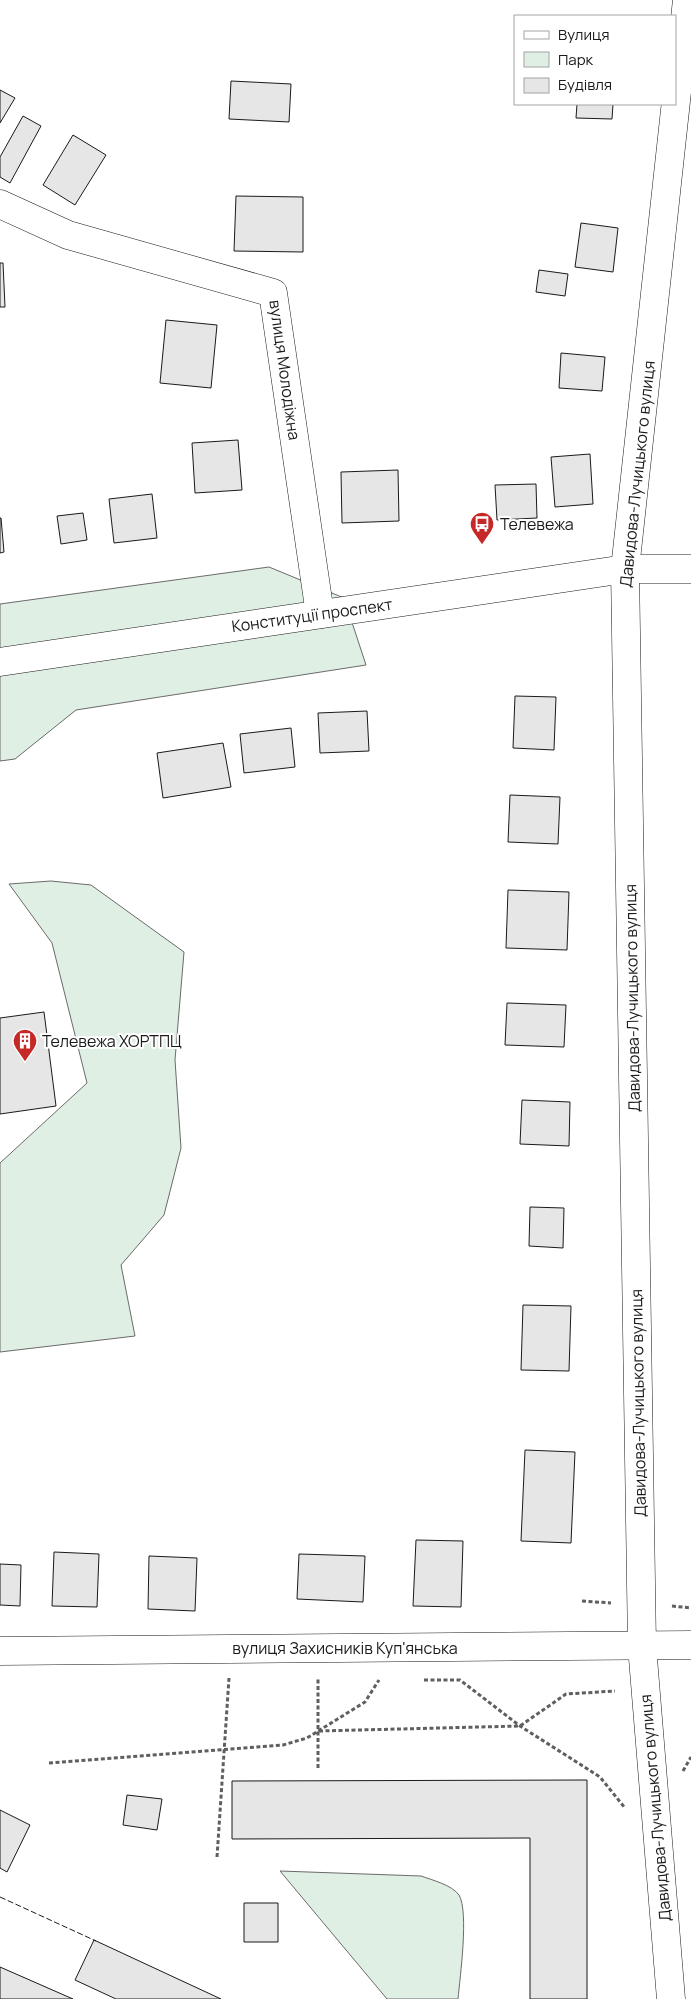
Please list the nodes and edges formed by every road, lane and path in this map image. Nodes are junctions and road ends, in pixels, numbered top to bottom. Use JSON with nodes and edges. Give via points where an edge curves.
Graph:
{"nodes":[{"id":1,"x":687,"y":0,"type":"edge"},
{"id":2,"x":676,"y":101,"type":"edge"},
{"id":3,"x":676,"y":105,"type":"edge"},
{"id":4,"x":0,"y":204,"type":"edge"},
{"id":5,"x":625,"y":569,"type":"junction"},
{"id":6,"x":691,"y":569,"type":"edge"},
{"id":7,"x":320,"y":614,"type":"junction"},
{"id":8,"x":0,"y":662,"type":"edge"},
{"id":9,"x":642,"y":1646,"type":"junction"},
{"id":10,"x":691,"y":1646,"type":"edge"},
{"id":11,"x":0,"y":1651,"type":"edge"},
{"id":12,"x":220,"y":1678,"type":"dead end"},
{"id":13,"x":229,"y":1678,"type":"junction"},
{"id":14,"x":236,"y":1678,"type":"dead end"},
{"id":15,"x":309,"y":1679,"type":"dead end"},
{"id":16,"x":318,"y":1679,"type":"junction"},
{"id":17,"x":327,"y":1679,"type":"dead end"},
{"id":18,"x":370,"y":1679,"type":"dead end"},
{"id":19,"x":379,"y":1680,"type":"junction"},
{"id":20,"x":388,"y":1680,"type":"dead end"},
{"id":21,"x":415,"y":1680,"type":"dead end"},
{"id":22,"x":646,"y":1689,"type":"junction"},
{"id":23,"x":520,"y":1726,"type":"junction"},
{"id":24,"x":318,"y":1731,"type":"junction"},
{"id":25,"x":224,"y":1749,"type":"junction"},
{"id":26,"x":48,"y":1763,"type":"dead end"},
{"id":27,"x":318,"y":1768,"type":"dead end"},
{"id":28,"x":628,"y":1812,"type":"dead end"},
{"id":29,"x":217,"y":1857,"type":"dead end"},
{"id":30,"x":671,"y":1999,"type":"edge"}],
"edges":[{"from":1,"to":2,"type":"main road","name":"Давидова-Лучицького вулиця"},
{"from":3,"to":5,"type":"main road","name":"Давидова-Лучицького вулиця"},
{"from":4,"to":7,"type":"main road","name":"вулиця Молодiжна","via":[[68,235],[273,293]]},
{"from":5,"to":6,"type":"main road","name":"Конституції проспект"},
{"from":5,"to":7,"type":"main road","name":"Конституції проспект"},
{"from":5,"to":9,"type":"main road","name":"Давидова-Лучицького вулиця"},
{"from":7,"to":8,"type":"main road","name":"Конституції проспект"},
{"from":9,"to":10,"type":"main road","name":"вулиця Захисників Куп'янська"},
{"from":9,"to":11,"type":"main road","name":"вулиця Захисників Куп'янська"},
{"from":9,"to":22,"type":"main road","name":"Давидова-Лучицького вулиця"},
{"from":12,"to":13,"type":"path"},
{"from":13,"to":14,"type":"path"},
{"from":13,"to":25,"type":"path"},
{"from":15,"to":16,"type":"path"},
{"from":16,"to":17,"type":"path"},
{"from":16,"to":24,"type":"path"},
{"from":18,"to":19,"type":"path"},
{"from":19,"to":20,"type":"path"},
{"from":19,"to":24,"type":"path","via":[[365,1702]]},
{"from":21,"to":23,"type":"path","via":[[460,1680]]},
{"from":22,"to":23,"type":"path","via":[[566,1694]]},
{"from":22,"to":30,"type":"main road","name":"Давидова-Лучицького вулиця"},
{"from":23,"to":24,"type":"path"},
{"from":23,"to":28,"type":"path","via":[[600,1777]]},
{"from":24,"to":25,"type":"path","via":[[284,1745]]},
{"from":24,"to":27,"type":"path"},
{"from":25,"to":26,"type":"path"},
{"from":25,"to":29,"type":"path"}]}
